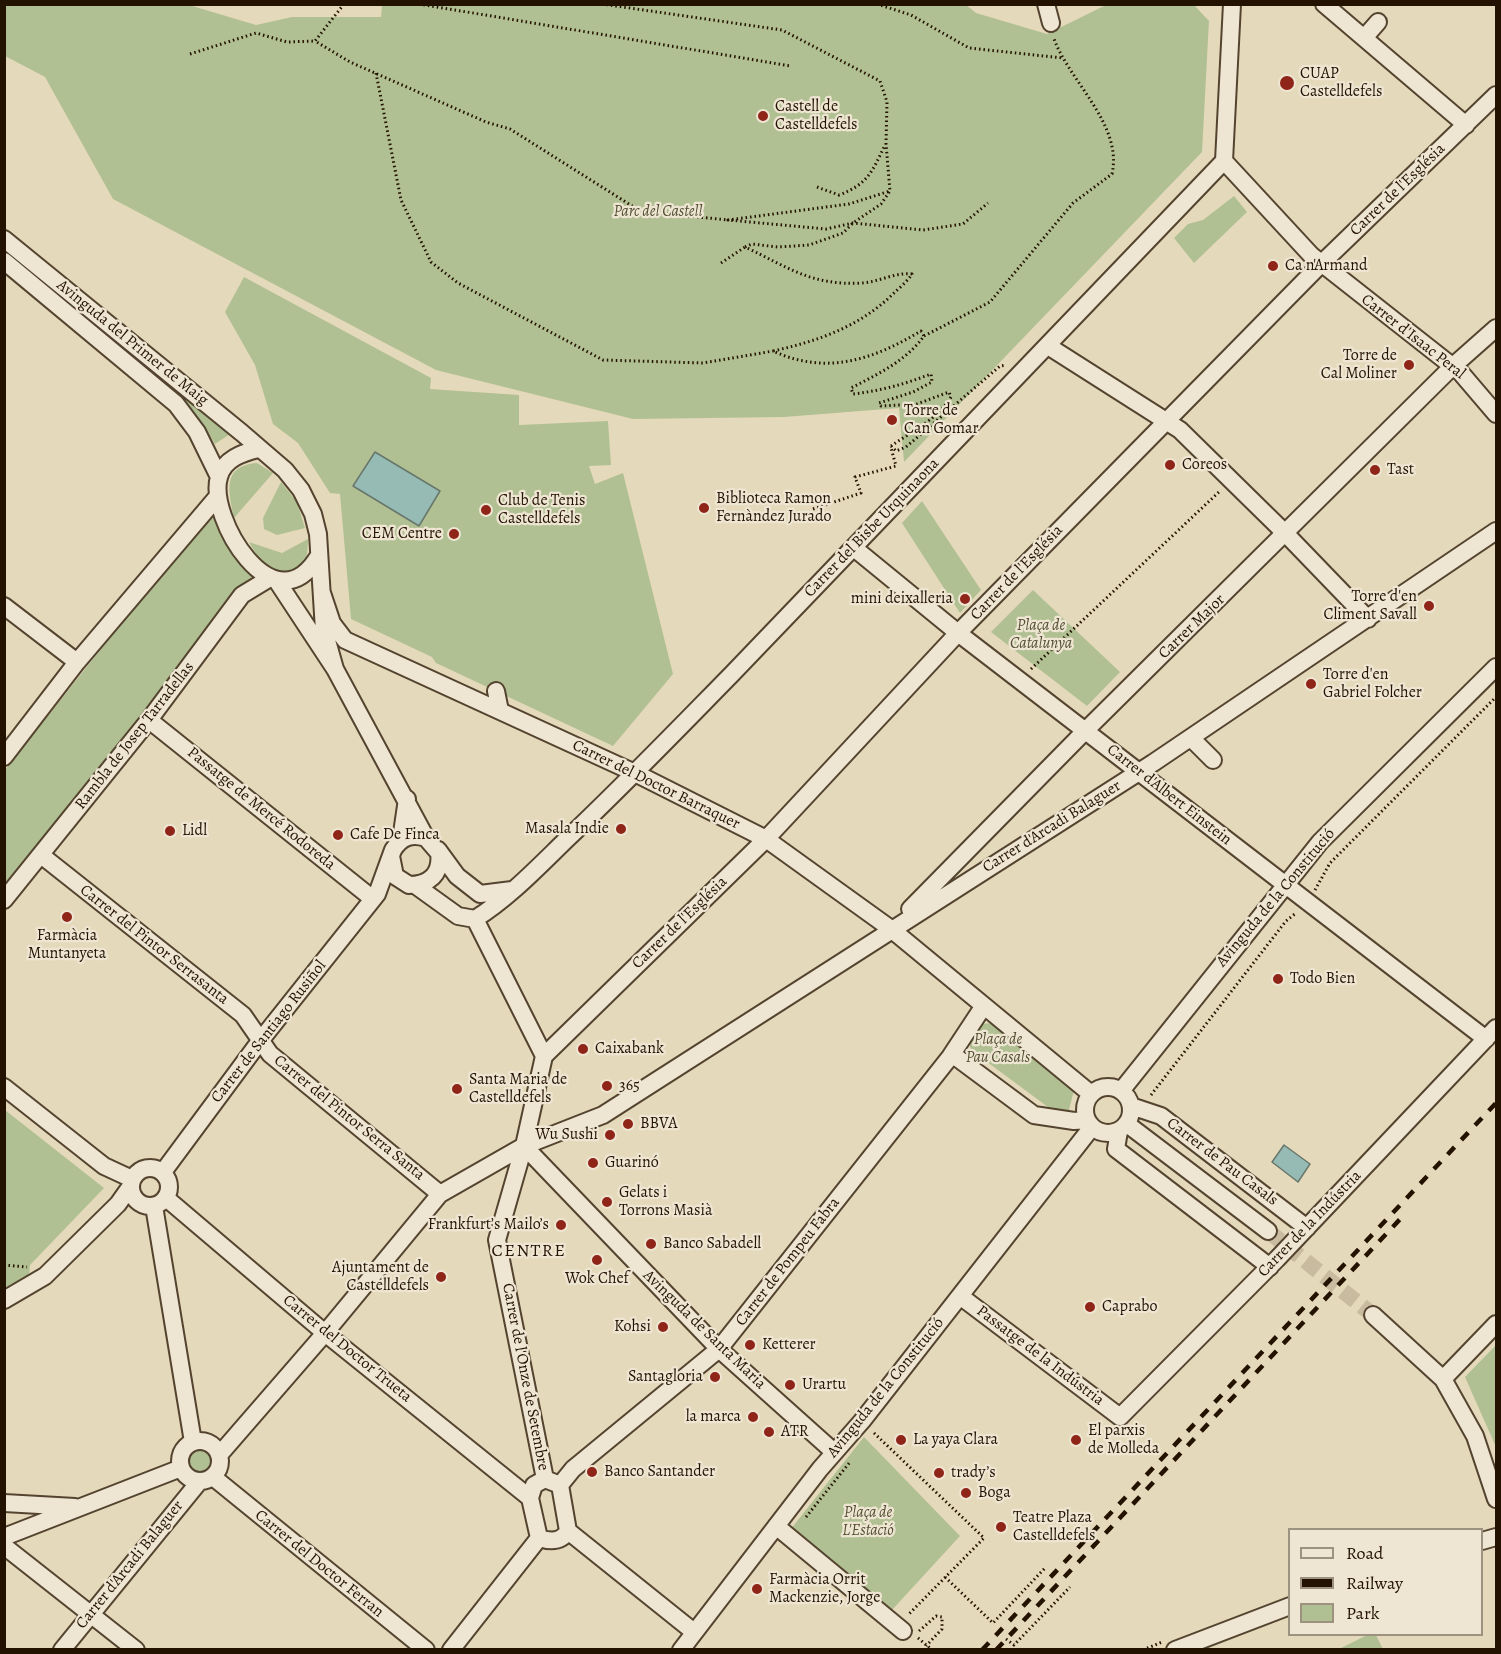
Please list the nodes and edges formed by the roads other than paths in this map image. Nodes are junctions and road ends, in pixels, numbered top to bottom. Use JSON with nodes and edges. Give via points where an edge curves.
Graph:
{"nodes":[{"id":1,"x":1046,"y":4,"type":"edge"},
{"id":2,"x":1232,"y":4,"type":"edge"},
{"id":3,"x":1324,"y":4,"type":"edge"},
{"id":4,"x":1378,"y":22,"type":"dead end"},
{"id":5,"x":1051,"y":23,"type":"road end"},
{"id":6,"x":1367,"y":41,"type":"junction"},
{"id":7,"x":1497,"y":95,"type":"edge"},
{"id":8,"x":1466,"y":125,"type":"junction"},
{"id":9,"x":1224,"y":161,"type":"junction"},
{"id":10,"x":4,"y":239,"type":"edge"},
{"id":11,"x":4,"y":261,"type":"edge"},
{"id":12,"x":1321,"y":264,"type":"junction"},
{"id":13,"x":1497,"y":328,"type":"edge"},
{"id":14,"x":1048,"y":346,"type":"junction"},
{"id":15,"x":1452,"y":367,"type":"junction"},
{"id":16,"x":1497,"y":414,"type":"edge"},
{"id":17,"x":1166,"y":422,"type":"junction"},
{"id":18,"x":258,"y":449,"type":"junction"},
{"id":19,"x":219,"y":477,"type":"junction"},
{"id":20,"x":218,"y":496,"type":"junction"},
{"id":21,"x":1497,"y":531,"type":"edge"},
{"id":22,"x":1286,"y":534,"type":"junction"},
{"id":23,"x":854,"y":548,"type":"junction"},
{"id":24,"x":318,"y":557,"type":"junction"},
{"id":25,"x":273,"y":580,"type":"junction"},
{"id":26,"x":322,"y":593,"type":"junction"},
{"id":27,"x":4,"y":606,"type":"edge"},
{"id":28,"x":1368,"y":619,"type":"junction"},
{"id":29,"x":958,"y":633,"type":"junction"},
{"id":30,"x":78,"y":662,"type":"junction"},
{"id":31,"x":1497,"y":667,"type":"edge"},
{"id":32,"x":335,"y":669,"type":"junction"},
{"id":33,"x":496,"y":691,"type":"dead end"},
{"id":34,"x":500,"y":711,"type":"junction"},
{"id":35,"x":149,"y":720,"type":"junction"},
{"id":36,"x":1086,"y":730,"type":"junction"},
{"id":37,"x":1191,"y":738,"type":"junction"},
{"id":38,"x":4,"y":757,"type":"edge"},
{"id":39,"x":1213,"y":760,"type":"dead end"},
{"id":40,"x":1140,"y":771,"type":"junction"},
{"id":41,"x":635,"y":773,"type":"junction"},
{"id":42,"x":406,"y":799,"type":"junction"},
{"id":43,"x":766,"y":839,"type":"junction"},
{"id":44,"x":401,"y":840,"type":"junction"},
{"id":45,"x":431,"y":842,"type":"junction"},
{"id":46,"x":41,"y":855,"type":"junction"},
{"id":47,"x":391,"y":856,"type":"junction"},
{"id":48,"x":408,"y":883,"type":"junction"},
{"id":49,"x":1284,"y":885,"type":"junction"},
{"id":50,"x":514,"y":890,"type":"junction"},
{"id":51,"x":375,"y":896,"type":"junction"},
{"id":52,"x":4,"y":900,"type":"edge"},
{"id":53,"x":476,"y":919,"type":"junction"},
{"id":54,"x":891,"y":929,"type":"junction"},
{"id":55,"x":983,"y":1007,"type":"junction"},
{"id":56,"x":1491,"y":1034,"type":"edge"},
{"id":57,"x":260,"y":1041,"type":"junction"},
{"id":58,"x":952,"y":1054,"type":"junction"},
{"id":59,"x":544,"y":1056,"type":"junction"},
{"id":60,"x":4,"y":1087,"type":"edge"},
{"id":61,"x":1121,"y":1091,"type":"junction"},
{"id":62,"x":1090,"y":1094,"type":"junction"},
{"id":63,"x":1131,"y":1106,"type":"junction"},
{"id":64,"x":1089,"y":1124,"type":"junction"},
{"id":65,"x":1123,"y":1127,"type":"junction"},
{"id":66,"x":524,"y":1146,"type":"junction"},
{"id":67,"x":163,"y":1172,"type":"junction"},
{"id":68,"x":131,"y":1183,"type":"junction"},
{"id":69,"x":440,"y":1194,"type":"junction"},
{"id":70,"x":160,"y":1202,"type":"junction"},
{"id":71,"x":1307,"y":1228,"type":"junction"},
{"id":72,"x":1268,"y":1231,"type":"tunnel mouth"},
{"id":73,"x":1270,"y":1267,"type":"junction"},
{"id":74,"x":960,"y":1296,"type":"junction"},
{"id":75,"x":4,"y":1300,"type":"edge"},
{"id":76,"x":1373,"y":1315,"type":"tunnel mouth"},
{"id":77,"x":1497,"y":1324,"type":"edge"},
{"id":78,"x":325,"y":1333,"type":"junction"},
{"id":79,"x":719,"y":1348,"type":"junction"},
{"id":80,"x":1443,"y":1379,"type":"junction"},
{"id":81,"x":1120,"y":1417,"type":"joint"},
{"id":82,"x":193,"y":1442,"type":"junction"},
{"id":83,"x":834,"y":1452,"type":"junction"},
{"id":84,"x":220,"y":1454,"type":"junction"},
{"id":85,"x":181,"y":1468,"type":"junction"},
{"id":86,"x":206,"y":1479,"type":"junction"},
{"id":87,"x":553,"y":1482,"type":"junction"},
{"id":88,"x":530,"y":1498,"type":"junction"},
{"id":89,"x":1497,"y":1499,"type":"edge"},
{"id":90,"x":4,"y":1503,"type":"edge"},
{"id":91,"x":78,"y":1508,"type":"junction"},
{"id":92,"x":776,"y":1526,"type":"junction"},
{"id":93,"x":568,"y":1531,"type":"junction"},
{"id":94,"x":4,"y":1537,"type":"edge"},
{"id":95,"x":539,"y":1538,"type":"junction"},
{"id":96,"x":4,"y":1546,"type":"edge"},
{"id":97,"x":1288,"y":1607,"type":"edge"},
{"id":98,"x":91,"y":1613,"type":"junction"},
{"id":99,"x":903,"y":1631,"type":"road end"},
{"id":100,"x":694,"y":1632,"type":"junction"},
{"id":101,"x":62,"y":1650,"type":"edge"},
{"id":102,"x":136,"y":1650,"type":"edge"},
{"id":103,"x":426,"y":1650,"type":"edge"},
{"id":104,"x":451,"y":1650,"type":"edge"},
{"id":105,"x":681,"y":1650,"type":"edge"},
{"id":106,"x":1175,"y":1650,"type":"edge"}],
"edges":[{"from":1,"to":5,"type":"street"},
{"from":2,"to":9,"type":"street"},
{"from":3,"to":6,"type":"street"},
{"from":4,"to":6,"type":"street"},
{"from":6,"to":8,"type":"street"},
{"from":7,"to":8,"type":"street","name":"Carrer de l'Església"},
{"from":8,"to":12,"type":"street","name":"Carrer de l'Església"},
{"from":9,"to":12,"type":"street","name":"Carrer d'Isaac Peral"},
{"from":9,"to":14,"type":"street","name":"Carrer del Bisbe Urquinaona"},
{"from":10,"to":18,"type":"street","name":"Avinguda del Primer de Maig"},
{"from":11,"to":19,"type":"street","name":"Avinguda del Primer de Maig","via":[[176,404],[197,432]]},
{"from":12,"to":15,"type":"street","name":"Carrer d'Isaac Peral"},
{"from":12,"to":17,"type":"street","name":"Carrer de l'Església"},
{"from":13,"to":15,"type":"street","name":"Carrer Major"},
{"from":14,"to":17,"type":"street"},
{"from":14,"to":23,"type":"street","name":"Carrer del Bisbe Urquinaona"},
{"from":15,"to":16,"type":"street","name":"Carrer d'Isaac Peral","via":[[1468,379]]},
{"from":15,"to":22,"type":"street","name":"Carrer Major"},
{"from":17,"to":22,"type":"street","via":[[1180,430]]},
{"from":17,"to":29,"type":"street","name":"Carrer de l'Església"},
{"from":18,"to":19,"type":"street","via":[[239,454]]},
{"from":18,"to":24,"type":"street","via":[[285,470],[302,490],[318,534]]},
{"from":19,"to":20,"type":"street"},
{"from":20,"to":25,"type":"street","via":[[224,520],[246,558]]},
{"from":20,"to":30,"type":"street"},
{"from":21,"to":28,"type":"street","name":"Carrer d'Arcadi Balaguer"},
{"from":22,"to":28,"type":"street"},
{"from":22,"to":36,"type":"street","name":"Carrer Major"},
{"from":23,"to":29,"type":"street","name":"Carrer d'Albert Einstein"},
{"from":23,"to":41,"type":"street","name":"Carrer del Bisbe Urquinaona"},
{"from":24,"to":25,"type":"street","via":[[310,571],[295,581]]},
{"from":24,"to":26,"type":"street"},
{"from":25,"to":32,"type":"street"},
{"from":25,"to":35,"type":"street","name":"Rambla de Josep Tarradellas","via":[[242,596]]},
{"from":26,"to":32,"type":"street","via":[[324,630]]},
{"from":26,"to":34,"type":"street","name":"Carrer del Doctor Barraquer","via":[[332,623],[345,640]]},
{"from":27,"to":30,"type":"street"},
{"from":28,"to":37,"type":"street","name":"Carrer d'Arcadi Balaguer"},
{"from":29,"to":36,"type":"street","name":"Carrer d'Albert Einstein"},
{"from":29,"to":43,"type":"street","name":"Carrer de l'Església"},
{"from":30,"to":38,"type":"street"},
{"from":31,"to":49,"type":"street","name":"Avinguda de la Constitució","via":[[1320,842]]},
{"from":32,"to":42,"type":"street"},
{"from":33,"to":34,"type":"street"},
{"from":34,"to":41,"type":"street","name":"Carrer del Doctor Barraquer"},
{"from":35,"to":46,"type":"street","name":"Rambla de Josep Tarradellas"},
{"from":35,"to":51,"type":"street","name":"Passatge de Mercé Rodoreda"},
{"from":36,"to":40,"type":"street","name":"Carrer d'Albert Einstein"},
{"from":36,"to":54,"type":"street","name":"Carrer Major"},
{"from":37,"to":39,"type":"street"},
{"from":37,"to":40,"type":"street","name":"Carrer d'Arcadi Balaguer"},
{"from":40,"to":49,"type":"street","name":"Carrer d'Albert Einstein"},
{"from":40,"to":54,"type":"street","name":"Carrer d'Arcadi Balaguer"},
{"from":41,"to":43,"type":"street","name":"Carrer del Doctor Barraquer"},
{"from":41,"to":50,"type":"street","name":"Carrer del Bisbe Urquinaona"},
{"from":42,"to":44,"type":"street"},
{"from":42,"to":45,"type":"street"},
{"from":43,"to":54,"type":"street","name":"Carrer del Doctor Barraquer"},
{"from":43,"to":59,"type":"street","name":"Carrer de l'Església"},
{"from":44,"to":45,"type":"street","via":[[413,836]]},
{"from":44,"to":47,"type":"street"},
{"from":45,"to":48,"type":"street","via":[[439,854],[439,868],[429,880]]},
{"from":45,"to":50,"type":"street","via":[[457,876],[480,894]]},
{"from":46,"to":52,"type":"street","name":"Rambla de Josep Tarradellas"},
{"from":46,"to":57,"type":"street","name":"Carrer del Pintor Serrasanta","via":[[243,1015]]},
{"from":47,"to":48,"type":"street","via":[[392,870]]},
{"from":47,"to":51,"type":"street","name":"Carrer de Santiago Rusiñol"},
{"from":48,"to":51,"type":"street","name":"Carrer de Santiago Rusiñol"},
{"from":48,"to":53,"type":"street","via":[[458,916]]},
{"from":49,"to":56,"type":"street","name":"Carrer d'Albert Einstein"},
{"from":49,"to":61,"type":"street","name":"Avinguda de la Constitució"},
{"from":50,"to":53,"type":"street","name":"Carrer del Bisbe Urquinaona"},
{"from":51,"to":57,"type":"street","name":"Carrer de Santiago Rusiñol"},
{"from":53,"to":59,"type":"street"},
{"from":54,"to":55,"type":"street","name":"Carrer del Doctor Barraquer"},
{"from":54,"to":66,"type":"street","name":"Carrer d'Arcadi Balaguer","via":[[603,1115]]},
{"from":55,"to":58,"type":"street","name":"Carrer de Pompeu Fabra"},
{"from":55,"to":62,"type":"street"},
{"from":56,"to":71,"type":"street","name":"Carrer de la Indústria"},
{"from":57,"to":67,"type":"street","name":"Carrer de Santiago Rusiñol"},
{"from":57,"to":69,"type":"street","name":"Carrer del Pintor Serra Santa","via":[[270,1054]]},
{"from":58,"to":64,"type":"street","via":[[1034,1115]]},
{"from":58,"to":79,"type":"street","name":"Carrer de Pompeu Fabra"},
{"from":59,"to":66,"type":"street"},
{"from":60,"to":68,"type":"street"},
{"from":61,"to":62,"type":"street","via":[[1104,1087]]},
{"from":61,"to":63,"type":"street"},
{"from":62,"to":64,"type":"street","via":[[1086,1101]]},
{"from":63,"to":65,"type":"street"},
{"from":63,"to":71,"type":"street","name":"Carrer de Pau Casals","via":[[1161,1116]]},
{"from":64,"to":65,"type":"street","via":[[1110,1134]]},
{"from":64,"to":74,"type":"street","name":"Avinguda de la Constitució"},
{"from":65,"to":72,"type":"street","name":"Carrer de Pau Casals"},
{"from":65,"to":73,"type":"street","via":[[1116,1149]]},
{"from":66,"to":69,"type":"street","name":"Carrer d'Arcadi Balaguer"},
{"from":66,"to":79,"type":"street","name":"Avinguda de Santa Maria"},
{"from":66,"to":87,"type":"street","name":"Carrer de l'Onze de Setembre","via":[[497,1239]]},
{"from":67,"to":68,"type":"street","via":[[144,1168]]},
{"from":67,"to":70,"type":"street","via":[[169,1183]]},
{"from":68,"to":70,"type":"street","via":[[136,1201],[146,1206]]},
{"from":68,"to":75,"type":"street","via":[[118,1204],[45,1276]]},
{"from":69,"to":78,"type":"street"},
{"from":70,"to":78,"type":"street","name":"Carrer del Doctor Trueta"},
{"from":70,"to":82,"type":"street"},
{"from":71,"to":73,"type":"street","name":"Carrer de la Indústria"},
{"from":73,"to":81,"type":"street","name":"Carrer de la Indústria"},
{"from":74,"to":81,"type":"street","name":"Passatge de la Indústria"},
{"from":74,"to":83,"type":"street","name":"Avinguda de la Constitució"},
{"from":76,"to":80,"type":"street"},
{"from":77,"to":80,"type":"street"},
{"from":78,"to":84,"type":"street"},
{"from":78,"to":88,"type":"street","name":"Carrer del Doctor Trueta"},
{"from":79,"to":83,"type":"street","name":"Avinguda de Santa Maria"},
{"from":79,"to":87,"type":"street","name":"Carrer de Pompeu Fabra","via":[[578,1466]]},
{"from":80,"to":89,"type":"street","via":[[1475,1436]]},
{"from":82,"to":84,"type":"street","via":[[205,1442]]},
{"from":82,"to":85,"type":"street","via":[[181,1454]]},
{"from":83,"to":92,"type":"street","name":"Avinguda de la Constitució"},
{"from":84,"to":86,"type":"street","via":[[218,1470]]},
{"from":85,"to":86,"type":"street","via":[[187,1477]]},
{"from":85,"to":91,"type":"street"},
{"from":86,"to":98,"type":"street","name":"Carrer d'Arcadi Balaguer"},
{"from":86,"to":103,"type":"street","name":"Carrer del Doctor Ferran"},
{"from":87,"to":88,"type":"street","name":"Carrer de Pompeu Fabra","via":[[534,1485]]},
{"from":87,"to":93,"type":"street","name":"Carrer de l'Onze de Setembre"},
{"from":88,"to":95,"type":"street"},
{"from":90,"to":91,"type":"street"},
{"from":91,"to":94,"type":"street"},
{"from":92,"to":99,"type":"street"},
{"from":92,"to":100,"type":"street","name":"Avinguda de la Constitució"},
{"from":93,"to":95,"type":"street","via":[[551,1542]]},
{"from":93,"to":100,"type":"street"},
{"from":95,"to":104,"type":"street"},
{"from":96,"to":98,"type":"street"},
{"from":97,"to":106,"type":"street"},
{"from":98,"to":101,"type":"street","name":"Carrer d'Arcadi Balaguer"},
{"from":98,"to":102,"type":"street"},
{"from":100,"to":105,"type":"street","name":"Avinguda de la Constitució"}]}
